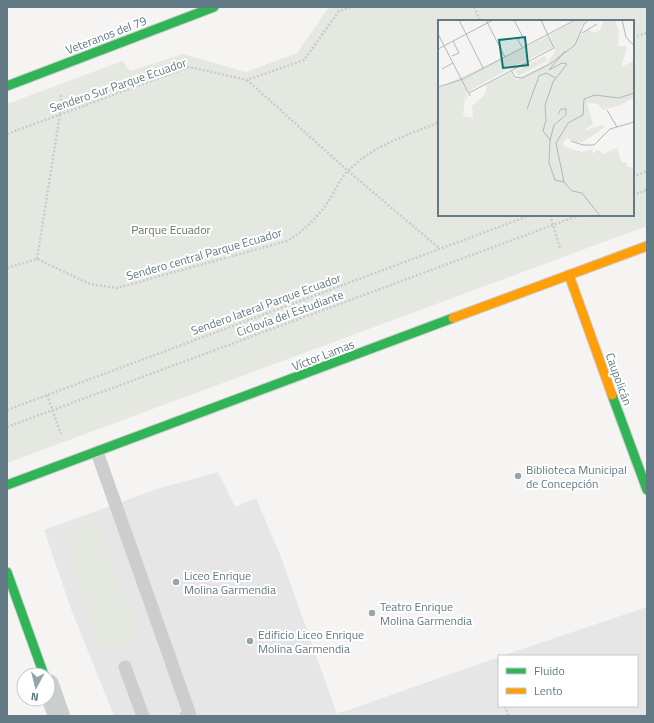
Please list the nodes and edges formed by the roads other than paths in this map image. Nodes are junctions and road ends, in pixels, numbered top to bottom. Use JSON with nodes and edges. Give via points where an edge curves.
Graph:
{"nodes":[{"id":1,"x":214,"y":7,"type":"edge"},
{"id":2,"x":7,"y":86,"type":"edge"},
{"id":3,"x":647,"y":246,"type":"edge"},
{"id":4,"x":569,"y":275,"type":"junction"},
{"id":5,"x":97,"y":452,"type":"junction"},
{"id":6,"x":7,"y":485,"type":"edge"},
{"id":7,"x":647,"y":490,"type":"edge"},
{"id":8,"x":7,"y":572,"type":"edge"},
{"id":9,"x":41,"y":667,"type":"edge"},
{"id":10,"x":125,"y":667,"type":"dead end"},
{"id":11,"x":143,"y":716,"type":"edge"},
{"id":12,"x":186,"y":716,"type":"edge"}],
"edges":[{"from":1,"to":2,"type":"main road","name":"Veteranos del 79"},
{"from":3,"to":4,"type":"main road","name":"Víctor Lamas"},
{"from":4,"to":5,"type":"main road","name":"Víctor Lamas"},
{"from":4,"to":7,"type":"main road","name":"Caupolicán"},
{"from":5,"to":6,"type":"main road","name":"Víctor Lamas"},
{"from":5,"to":12,"type":"lane","via":[[190,714]]},
{"from":8,"to":9,"type":"main road"},
{"from":10,"to":11,"type":"lane"}]}
